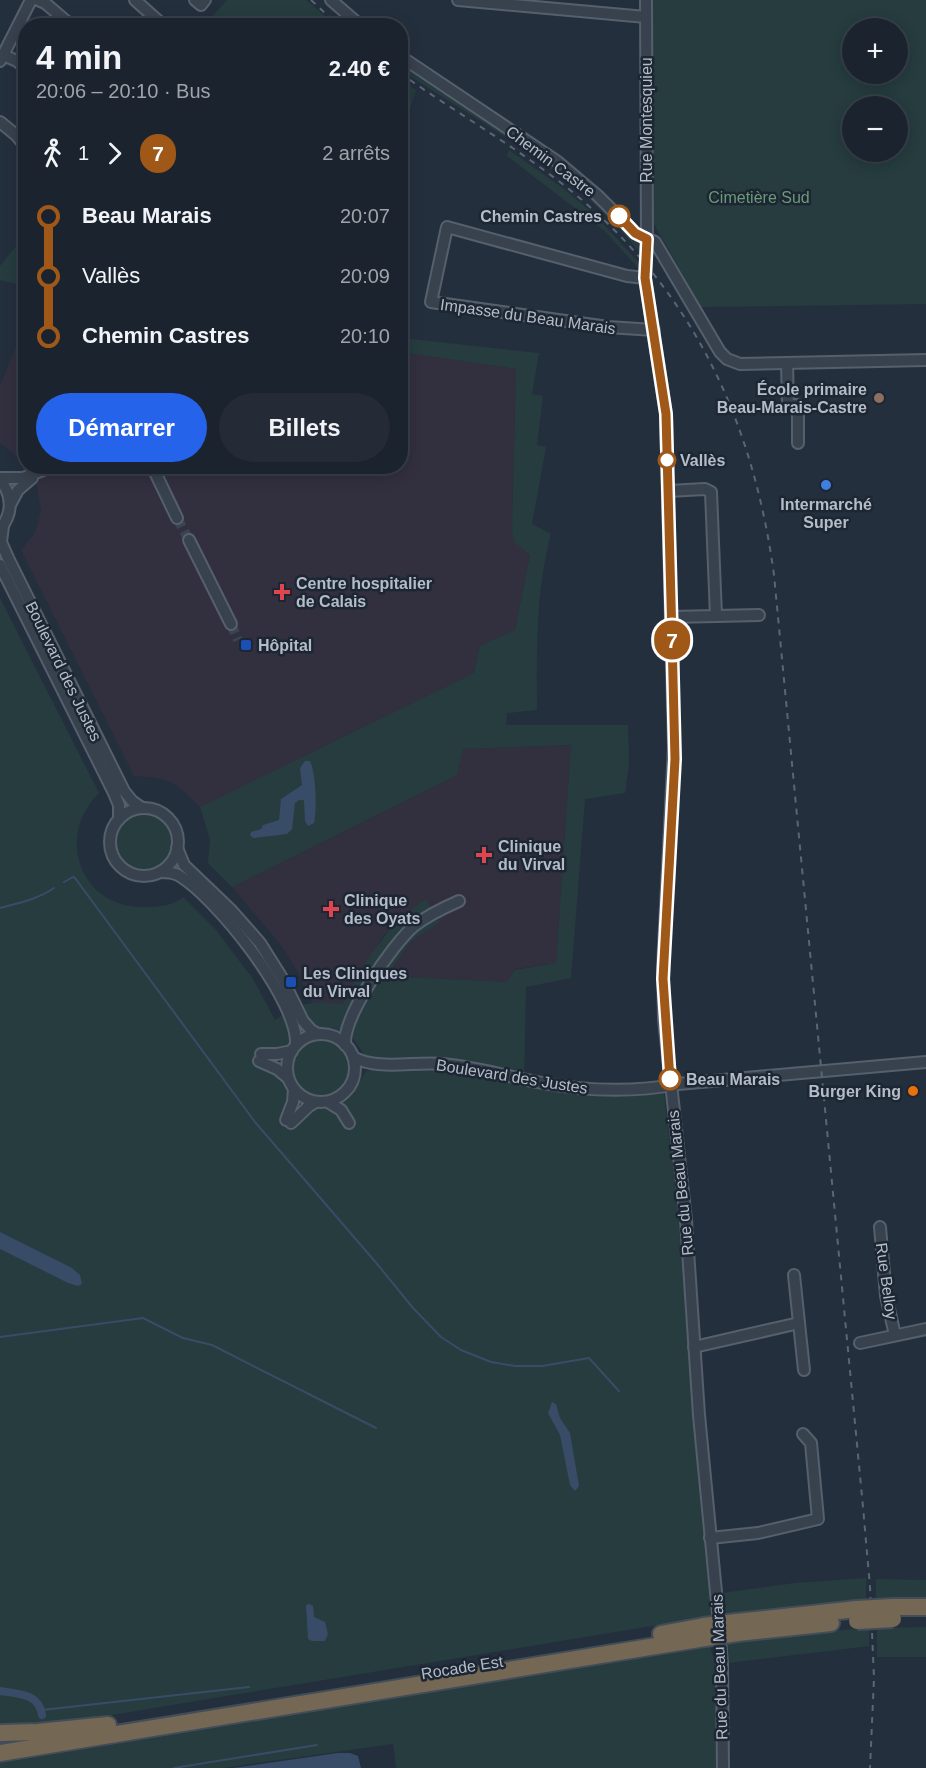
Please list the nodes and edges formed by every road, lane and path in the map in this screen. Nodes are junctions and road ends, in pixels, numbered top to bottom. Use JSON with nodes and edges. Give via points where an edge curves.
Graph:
{"nodes":[{"id":1,"x":31,"y":0,"type":"edge"},
{"id":2,"x":38,"y":0,"type":"edge"},
{"id":3,"x":135,"y":0,"type":"edge"},
{"id":4,"x":195,"y":0,"type":"edge"},
{"id":5,"x":205,"y":0,"type":"edge"},
{"id":6,"x":331,"y":0,"type":"edge"},
{"id":7,"x":458,"y":0,"type":"edge"},
{"id":8,"x":646,"y":0,"type":"edge"},
{"id":9,"x":646,"y":17,"type":"junction"},
{"id":10,"x":22,"y":18,"type":"edge"},
{"id":11,"x":63,"y":18,"type":"edge"},
{"id":12,"x":155,"y":18,"type":"edge"},
{"id":13,"x":352,"y":18,"type":"edge"},
{"id":14,"x":18,"y":26,"type":"edge"},
{"id":15,"x":2,"y":58,"type":"edge"},
{"id":16,"x":408,"y":61,"type":"edge"},
{"id":17,"x":18,"y":63,"type":"edge"},
{"id":18,"x":0,"y":122,"type":"edge"},
{"id":19,"x":18,"y":137,"type":"edge"},
{"id":20,"x":647,"y":239,"type":"junction"},
{"id":21,"x":645,"y":278,"type":"junction"},
{"id":22,"x":654,"y":330,"type":"junction"},
{"id":23,"x":926,"y":360,"type":"edge"},
{"id":24,"x":788,"y":363,"type":"junction"},
{"id":25,"x":798,"y":443,"type":"dead end"},
{"id":26,"x":36,"y":474,"type":"edge"},
{"id":27,"x":39,"y":474,"type":"edge"},
{"id":28,"x":156,"y":474,"type":"edge"},
{"id":29,"x":0,"y":479,"type":"edge"},
{"id":30,"x":668,"y":491,"type":"junction"},
{"id":31,"x":10,"y":505,"type":"junction"},
{"id":32,"x":177,"y":518,"type":"tunnel mouth"},
{"id":33,"x":2,"y":527,"type":"edge"},
{"id":34,"x":189,"y":540,"type":"tunnel mouth"},
{"id":35,"x":0,"y":565,"type":"edge"},
{"id":36,"x":759,"y":615,"type":"dead end"},
{"id":37,"x":671,"y":616,"type":"junction"},
{"id":38,"x":716,"y":616,"type":"junction"},
{"id":39,"x":231,"y":624,"type":"tunnel mouth"},
{"id":40,"x":142,"y":808,"type":"junction"},
{"id":41,"x":118,"y":819,"type":"junction"},
{"id":42,"x":177,"y":848,"type":"junction"},
{"id":43,"x":160,"y":872,"type":"junction"},
{"id":44,"x":459,"y":901,"type":"dead end"},
{"id":45,"x":357,"y":1007,"type":"junction"},
{"id":46,"x":323,"y":1035,"type":"junction"},
{"id":47,"x":345,"y":1045,"type":"junction"},
{"id":48,"x":294,"y":1048,"type":"junction"},
{"id":49,"x":353,"y":1057,"type":"junction"},
{"id":50,"x":926,"y":1062,"type":"edge"},
{"id":51,"x":390,"y":1064,"type":"junction"},
{"id":52,"x":288,"y":1078,"type":"junction"},
{"id":53,"x":352,"y":1081,"type":"junction"},
{"id":54,"x":670,"y":1086,"type":"junction"},
{"id":55,"x":294,"y":1089,"type":"junction"},
{"id":56,"x":344,"y":1093,"type":"junction"},
{"id":57,"x":316,"y":1102,"type":"junction"},
{"id":58,"x":328,"y":1102,"type":"junction"},
{"id":59,"x":880,"y":1227,"type":"dead end"},
{"id":60,"x":794,"y":1275,"type":"dead end"},
{"id":61,"x":799,"y":1323,"type":"junction"},
{"id":62,"x":926,"y":1329,"type":"edge"},
{"id":63,"x":895,"y":1335,"type":"junction"},
{"id":64,"x":860,"y":1343,"type":"dead end"},
{"id":65,"x":694,"y":1347,"type":"junction"},
{"id":66,"x":804,"y":1370,"type":"dead end"},
{"id":67,"x":803,"y":1434,"type":"dead end"},
{"id":68,"x":710,"y":1538,"type":"junction"},
{"id":69,"x":926,"y":1607,"type":"edge"},
{"id":70,"x":892,"y":1613,"type":"junction"},
{"id":71,"x":926,"y":1618,"type":"edge"},
{"id":72,"x":705,"y":1632,"type":"junction"},
{"id":73,"x":108,"y":1725,"type":"junction"},
{"id":74,"x":0,"y":1733,"type":"edge"},
{"id":75,"x":0,"y":1745,"type":"edge"},
{"id":76,"x":0,"y":1755,"type":"edge"},
{"id":77,"x":723,"y":1768,"type":"edge"}],
"edges":[{"from":1,"to":10,"type":"street"},
{"from":2,"to":11,"type":"street"},
{"from":3,"to":12,"type":"street"},
{"from":4,"to":5,"type":"street","via":[[201,5]]},
{"from":6,"to":13,"type":"street"},
{"from":7,"to":9,"type":"street"},
{"from":8,"to":9,"type":"street","name":"Rue Montesquieu"},
{"from":9,"to":20,"type":"street","name":"Rue Montesquieu"},
{"from":14,"to":15,"type":"street"},
{"from":15,"to":17,"type":"street"},
{"from":16,"to":20,"type":"street","name":"Chemin Castre","via":[[558,162],[635,233]]},
{"from":18,"to":19,"type":"street"},
{"from":20,"to":21,"type":"street","name":"Rue du Beau Marais"},
{"from":20,"to":24,"type":"street","name":"Chemin Castre","via":[[658,244],[727,360],[740,364]]},
{"from":21,"to":22,"type":"street","name":"Rue du Beau Marais"},
{"from":21,"to":22,"type":"street","name":"Impasse du Beau Marais","via":[[447,227],[431,302]]},
{"from":22,"to":30,"type":"street","name":"Rue du Beau Marais","via":[[665,405]]},
{"from":23,"to":24,"type":"street","name":"Chemin Castre"},
{"from":24,"to":25,"type":"street","via":[[788,405],[798,405]]},
{"from":26,"to":29,"type":"street"},
{"from":27,"to":31,"type":"street","via":[[21,487]]},
{"from":28,"to":32,"type":"street"},
{"from":29,"to":31,"type":"street"},
{"from":30,"to":37,"type":"street","name":"Rue du Beau Marais"},
{"from":30,"to":38,"type":"street","via":[[711,492]]},
{"from":31,"to":33,"type":"street"},
{"from":33,"to":40,"type":"street","name":"Boulevard des Justes","via":[[1,542],[8,558],[124,791]]},
{"from":34,"to":39,"type":"street"},
{"from":35,"to":41,"type":"street","name":"Boulevard des Justes","via":[[114,793]]},
{"from":36,"to":38,"type":"street"},
{"from":37,"to":38,"type":"street"},
{"from":37,"to":54,"type":"street","name":"Rue du Beau Marais","via":[[675,759],[663,979]]},
{"from":40,"to":41,"type":"street"},
{"from":40,"to":42,"type":"street","via":[[169,818],[177,832]]},
{"from":41,"to":43,"type":"street","via":[[110,841],[118,863],[137,875]]},
{"from":42,"to":43,"type":"street","via":[[171,863]]},
{"from":42,"to":46,"type":"street","via":[[184,865],[260,943],[308,1028]]},
{"from":43,"to":48,"type":"street","via":[[172,872],[185,880],[246,942],[286,1008],[295,1028]]},
{"from":44,"to":45,"type":"street","via":[[428,917],[404,936]]},
{"from":45,"to":46,"type":"street","via":[[340,1029]]},
{"from":45,"to":47,"type":"street","via":[[346,1031]]},
{"from":46,"to":47,"type":"street"},
{"from":46,"to":48,"type":"street","via":[[306,1038]]},
{"from":47,"to":49,"type":"street"},
{"from":48,"to":52,"type":"street","via":[[287,1062]]},
{"from":48,"to":52,"type":"street","via":[[260,1058]]},
{"from":49,"to":51,"type":"street","name":"Boulevard des Justes","via":[[368,1063]]},
{"from":49,"to":53,"type":"street"},
{"from":50,"to":54,"type":"street","name":"Boulevard des Justes"},
{"from":51,"to":53,"type":"street","name":"Boulevard des Justes","via":[[367,1068]]},
{"from":51,"to":54,"type":"street","name":"Boulevard des Justes","via":[[456,1065],[583,1088],[627,1090]]},
{"from":52,"to":55,"type":"street"},
{"from":53,"to":56,"type":"street"},
{"from":54,"to":65,"type":"street","name":"Rue du Beau Marais","via":[[686,1220]]},
{"from":55,"to":57,"type":"street"},
{"from":55,"to":57,"type":"street","via":[[289,1121]]},
{"from":56,"to":58,"type":"street"},
{"from":56,"to":58,"type":"street","via":[[350,1123],[341,1110]]},
{"from":57,"to":58,"type":"street"},
{"from":59,"to":63,"type":"street","name":"Rue Belloy","via":[[886,1296]]},
{"from":60,"to":61,"type":"street"},
{"from":61,"to":65,"type":"street"},
{"from":61,"to":66,"type":"street"},
{"from":62,"to":63,"type":"street"},
{"from":63,"to":64,"type":"street"},
{"from":65,"to":68,"type":"street","name":"Rue du Beau Marais"},
{"from":67,"to":68,"type":"street","via":[[812,1443],[818,1519],[758,1533]]},
{"from":68,"to":77,"type":"street","name":"Rue du Beau Marais","via":[[722,1664]]},
{"from":69,"to":70,"type":"highway","name":"Rocade Est"},
{"from":70,"to":71,"type":"highway","name":"Rocade Est"},
{"from":70,"to":72,"type":"highway","name":"Rocade Est","bridge":true},
{"from":72,"to":73,"type":"highway","name":"Rocade Est"},
{"from":72,"to":76,"type":"highway","name":"Rocade Est"},
{"from":73,"to":74,"type":"highway"},
{"from":73,"to":75,"type":"highway","name":"Rocade Est"}]}
